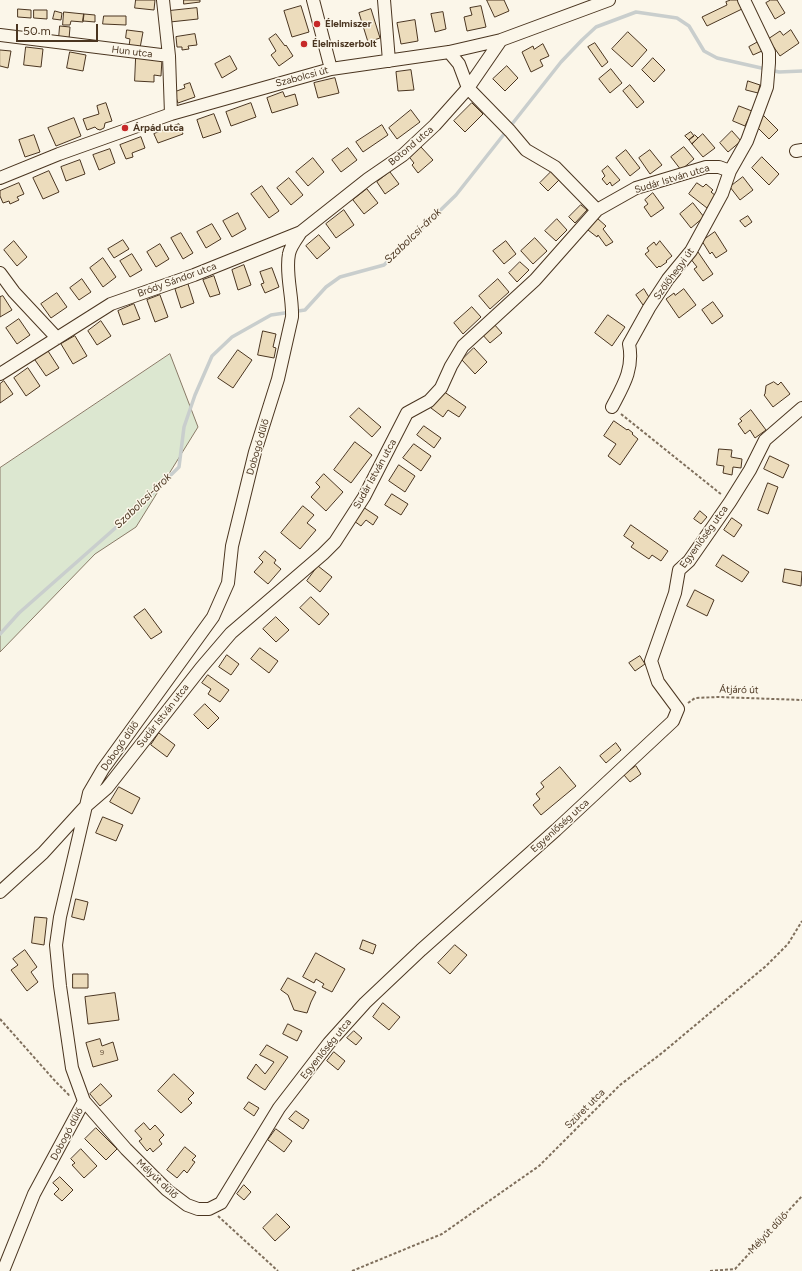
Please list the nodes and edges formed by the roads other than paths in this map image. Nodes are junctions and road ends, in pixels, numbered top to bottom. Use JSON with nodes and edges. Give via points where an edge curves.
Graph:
{"nodes":[{"id":1,"x":163,"y":0,"type":"edge"},
{"id":2,"x":313,"y":0,"type":"edge"},
{"id":3,"x":384,"y":0,"type":"edge"},
{"id":4,"x":609,"y":0,"type":"edge"},
{"id":5,"x":744,"y":0,"type":"edge"},
{"id":6,"x":0,"y":35,"type":"edge"},
{"id":7,"x":501,"y":40,"type":"junction"},
{"id":8,"x":449,"y":52,"type":"junction"},
{"id":9,"x":169,"y":56,"type":"junction"},
{"id":10,"x":389,"y":61,"type":"junction"},
{"id":11,"x":332,"y":69,"type":"junction"},
{"id":12,"x":468,"y":88,"type":"junction"},
{"id":13,"x":171,"y":114,"type":"junction"},
{"id":14,"x":730,"y":172,"type":"junction"},
{"id":15,"x":0,"y":178,"type":"edge"},
{"id":16,"x":597,"y":210,"type":"junction"},
{"id":17,"x":301,"y":232,"type":"junction"},
{"id":18,"x":0,"y":273,"type":"edge"},
{"id":19,"x":57,"y":338,"type":"junction"},
{"id":20,"x":0,"y":374,"type":"edge"},
{"id":21,"x":612,"y":407,"type":"road end"},
{"id":22,"x":802,"y":408,"type":"edge"},
{"id":23,"x":86,"y":806,"type":"junction"},
{"id":24,"x":0,"y":892,"type":"edge"},
{"id":25,"x":83,"y":1098,"type":"junction"},
{"id":26,"x":210,"y":1209,"type":"joint"},
{"id":27,"x":3,"y":1271,"type":"edge"}],
"edges":[{"from":1,"to":9,"type":"street"},
{"from":2,"to":11,"type":"street"},
{"from":3,"to":10,"type":"street"},
{"from":4,"to":7,"type":"street","name":"Szabolcsi út"},
{"from":5,"to":14,"type":"street","name":"Szőlőhegyi út","via":[[769,52],[769,69],[767,87],[747,141]]},
{"from":6,"to":9,"type":"street","name":"Hun utca"},
{"from":7,"to":8,"type":"street","name":"Szabolcsi út"},
{"from":7,"to":12,"type":"street","name":"Botond utca"},
{"from":8,"to":10,"type":"street","name":"Szabolcsi út"},
{"from":8,"to":12,"type":"street","via":[[459,64]]},
{"from":9,"to":13,"type":"street"},
{"from":10,"to":11,"type":"street","name":"Szabolcsi út"},
{"from":11,"to":13,"type":"street","name":"Szabolcsi út"},
{"from":12,"to":16,"type":"street","via":[[526,150],[555,167]]},
{"from":12,"to":17,"type":"street","name":"Botond utca","via":[[435,125],[403,155]]},
{"from":13,"to":15,"type":"street","name":"Szabolcsi út"},
{"from":14,"to":16,"type":"street","name":"Sudár István utca","via":[[719,167],[706,167],[636,188]]},
{"from":14,"to":21,"type":"street","name":"Szőlőhegyi út","via":[[722,194],[691,251],[668,279],[628,344],[631,355],[628,377]]},
{"from":16,"to":23,"type":"street","name":"Sudár István utca","via":[[535,280],[463,346],[441,388],[429,401],[408,413],[364,497],[334,542],[231,633],[107,788]]},
{"from":17,"to":19,"type":"street","name":"Bródy Sándor utca","via":[[194,275],[111,304]]},
{"from":17,"to":23,"type":"street","name":"Dobogó dűlő","via":[[289,253],[288,270],[293,312],[278,379],[255,452],[232,546],[228,583],[214,617],[103,769],[89,793]]},
{"from":18,"to":19,"type":"street","via":[[14,292]]},
{"from":19,"to":20,"type":"street","name":"Bródy Sándor utca"},
{"from":22,"to":26,"type":"street","name":"Egyenlőség utca","via":[[765,440],[730,502],[689,561],[679,570],[675,593],[651,662],[658,682],[678,709],[673,721],[365,1003],[329,1043],[279,1108],[222,1203]]},
{"from":23,"to":24,"type":"street","name":"Sudár István utca","via":[[43,853]]},
{"from":23,"to":25,"type":"street","name":"Dobogó dűlő","via":[[56,945],[72,1068]]},
{"from":25,"to":26,"type":"street","name":"Mélyút dűlő","via":[[126,1149],[167,1190],[187,1205],[198,1209]]},
{"from":25,"to":27,"type":"street","name":"Dobogó dűlő","via":[[34,1194]]}]}
